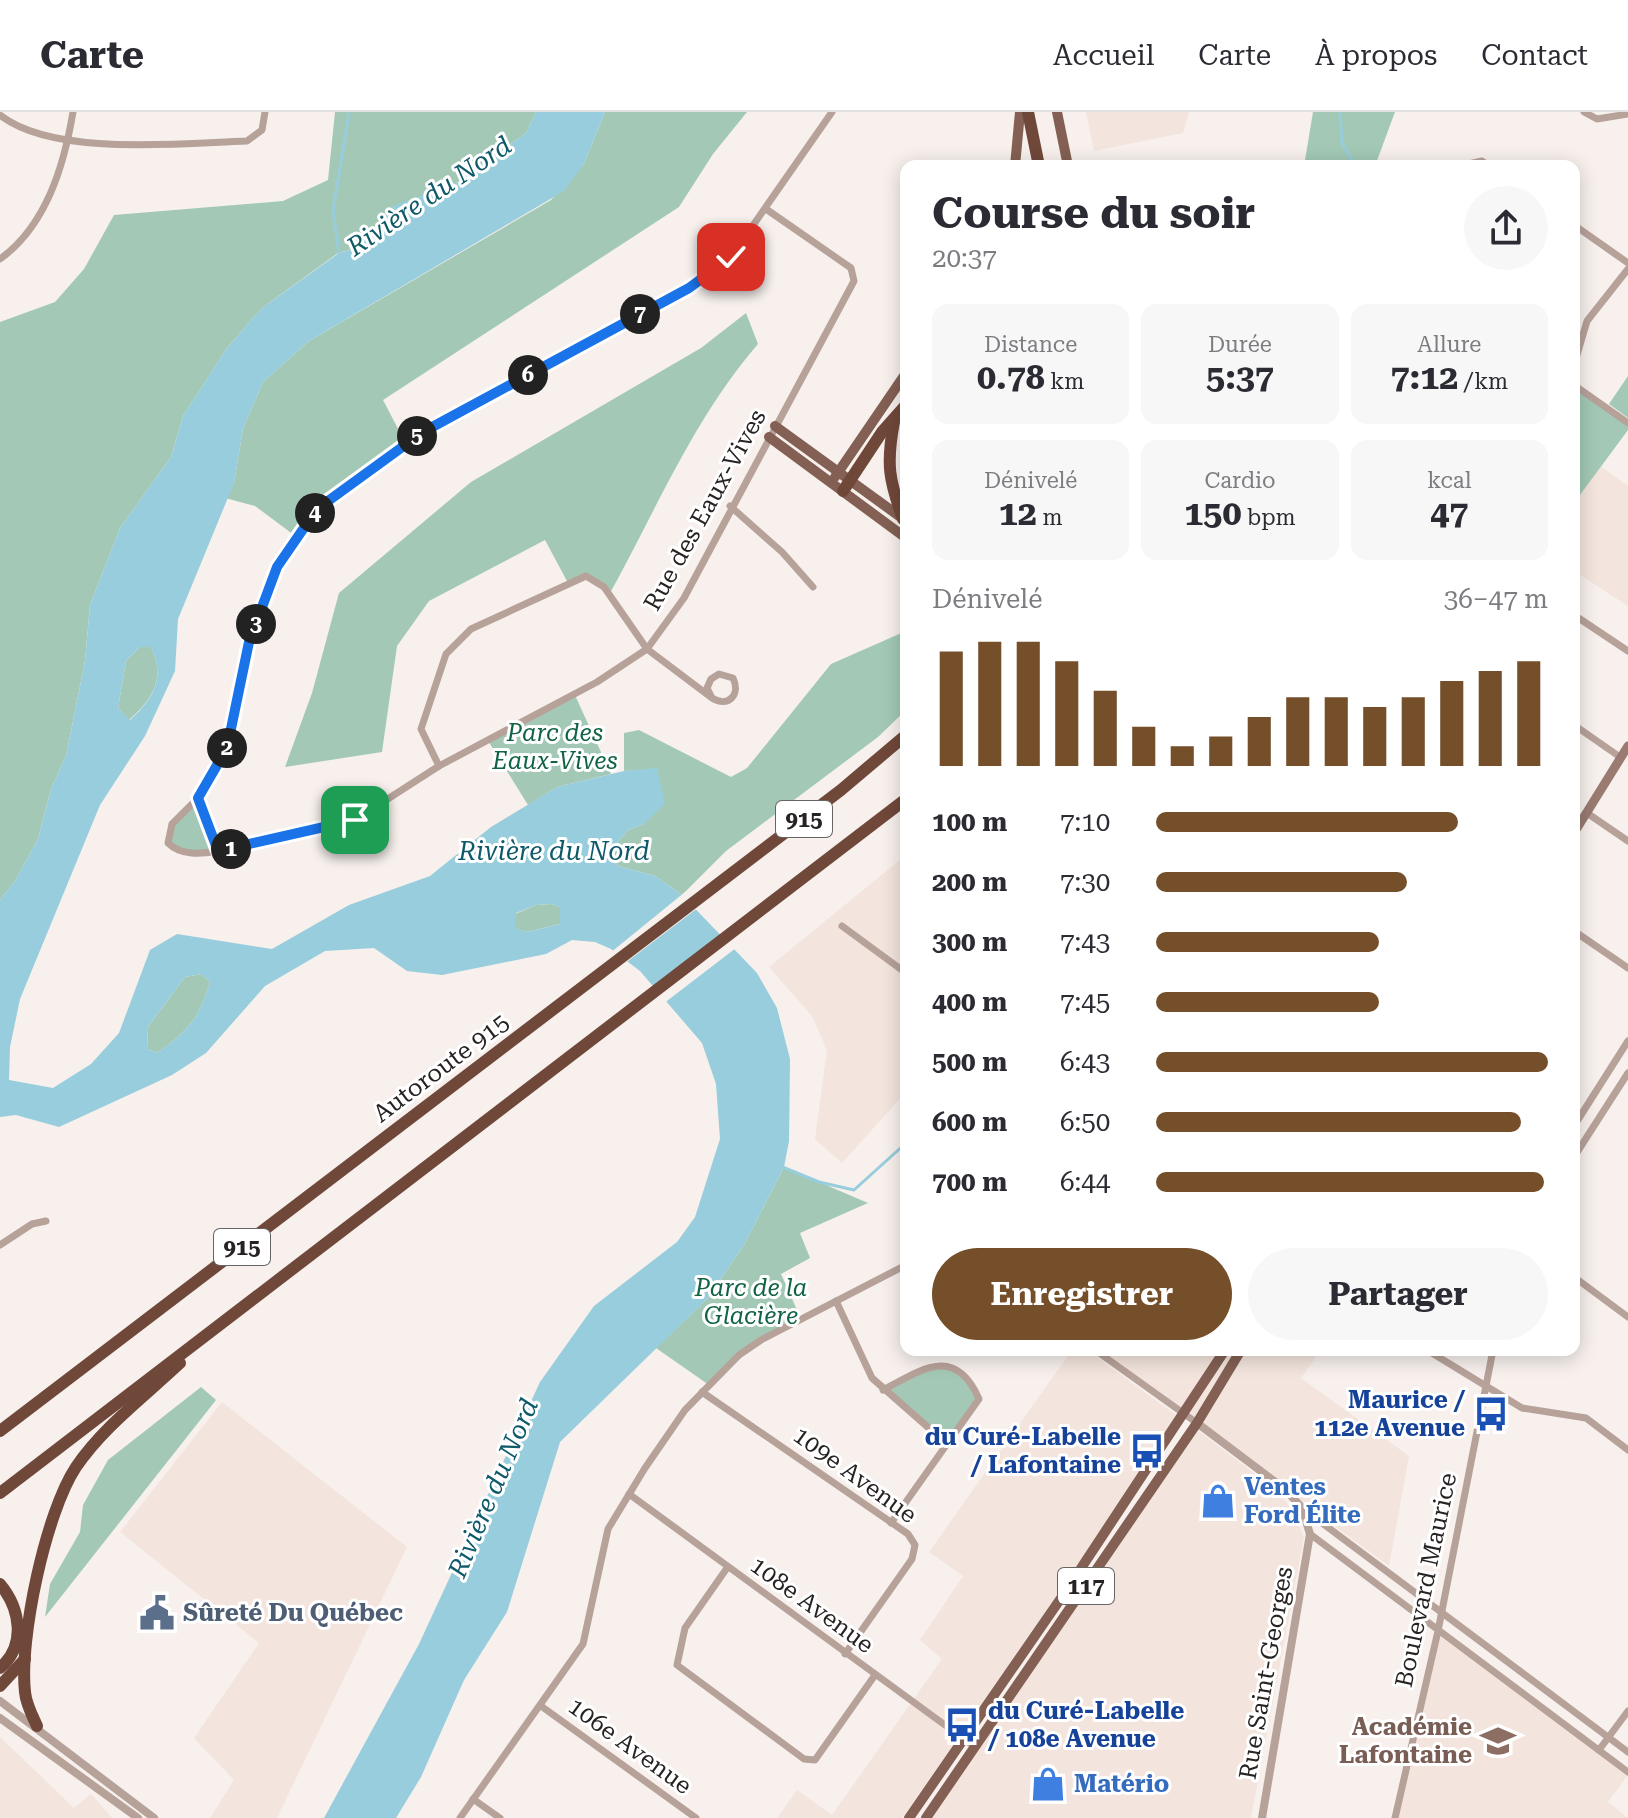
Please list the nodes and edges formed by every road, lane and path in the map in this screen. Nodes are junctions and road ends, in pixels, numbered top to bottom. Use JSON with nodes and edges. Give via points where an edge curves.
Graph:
{"nodes":[{"id":1,"x":73,"y":112,"type":"edge"},
{"id":2,"x":265,"y":112,"type":"edge"},
{"id":3,"x":832,"y":112,"type":"edge"},
{"id":4,"x":1020,"y":112,"type":"edge"},
{"id":5,"x":1028,"y":112,"type":"edge"},
{"id":6,"x":1057,"y":112,"type":"edge"},
{"id":7,"x":1584,"y":112,"type":"edge"},
{"id":8,"x":1628,"y":114,"type":"edge"},
{"id":9,"x":0,"y":115,"type":"edge"},
{"id":10,"x":68,"y":141,"type":"junction"},
{"id":11,"x":1016,"y":160,"type":"edge"},
{"id":12,"x":1038,"y":160,"type":"edge"},
{"id":13,"x":1067,"y":160,"type":"edge"},
{"id":14,"x":766,"y":209,"type":"junction"},
{"id":15,"x":1580,"y":229,"type":"edge"},
{"id":16,"x":0,"y":259,"type":"edge"},
{"id":17,"x":1628,"y":263,"type":"edge"},
{"id":18,"x":1628,"y":269,"type":"edge"},
{"id":19,"x":1580,"y":330,"type":"edge"},
{"id":20,"x":900,"y":382,"type":"edge"},
{"id":21,"x":1580,"y":389,"type":"edge"},
{"id":22,"x":900,"y":413,"type":"edge"},
{"id":23,"x":895,"y":419,"type":"junction"},
{"id":24,"x":1628,"y":423,"type":"edge"},
{"id":25,"x":775,"y":426,"type":"junction"},
{"id":26,"x":769,"y":437,"type":"junction"},
{"id":27,"x":839,"y":472,"type":"junction"},
{"id":28,"x":832,"y":482,"type":"junction"},
{"id":29,"x":847,"y":486,"type":"junction"},
{"id":30,"x":730,"y":506,"type":"junction"},
{"id":31,"x":900,"y":507,"type":"edge"},
{"id":32,"x":900,"y":518,"type":"edge"},
{"id":33,"x":900,"y":533,"type":"edge"},
{"id":34,"x":813,"y":587,"type":"dead end"},
{"id":35,"x":1580,"y":619,"type":"edge"},
{"id":36,"x":647,"y":649,"type":"junction"},
{"id":37,"x":1628,"y":651,"type":"edge"},
{"id":38,"x":712,"y":698,"type":"junction"},
{"id":39,"x":1580,"y":729,"type":"edge"},
{"id":40,"x":900,"y":740,"type":"edge"},
{"id":41,"x":1628,"y":746,"type":"edge"},
{"id":42,"x":1620,"y":757,"type":"junction"},
{"id":43,"x":439,"y":766,"type":"junction"},
{"id":44,"x":198,"y":798,"type":"junction"},
{"id":45,"x":900,"y":805,"type":"edge"},
{"id":46,"x":1587,"y":813,"type":"junction"},
{"id":47,"x":1580,"y":824,"type":"edge"},
{"id":48,"x":1628,"y":841,"type":"edge"},
{"id":49,"x":218,"y":851,"type":"junction"},
{"id":50,"x":842,"y":926,"type":"dead end"},
{"id":51,"x":1580,"y":935,"type":"edge"},
{"id":52,"x":1628,"y":968,"type":"edge"},
{"id":53,"x":900,"y":969,"type":"edge"},
{"id":54,"x":1628,"y":1041,"type":"edge"},
{"id":55,"x":1628,"y":1073,"type":"edge"},
{"id":56,"x":1604,"y":1077,"type":"junction"},
{"id":57,"x":1617,"y":1089,"type":"junction"},
{"id":58,"x":1580,"y":1116,"type":"edge"},
{"id":59,"x":1580,"y":1148,"type":"edge"},
{"id":60,"x":46,"y":1221,"type":"dead end"},
{"id":61,"x":0,"y":1245,"type":"edge"},
{"id":62,"x":900,"y":1268,"type":"edge"},
{"id":63,"x":1580,"y":1281,"type":"edge"},
{"id":64,"x":836,"y":1301,"type":"junction"},
{"id":65,"x":231,"y":1316,"type":"junction"},
{"id":66,"x":1628,"y":1317,"type":"edge"},
{"id":67,"x":1103,"y":1356,"type":"edge"},
{"id":68,"x":1221,"y":1356,"type":"edge"},
{"id":69,"x":1237,"y":1356,"type":"edge"},
{"id":70,"x":1436,"y":1356,"type":"edge"},
{"id":71,"x":1492,"y":1356,"type":"edge"},
{"id":72,"x":1485,"y":1388,"type":"junction"},
{"id":73,"x":883,"y":1390,"type":"junction"},
{"id":74,"x":702,"y":1392,"type":"junction"},
{"id":75,"x":1184,"y":1414,"type":"junction"},
{"id":76,"x":1197,"y":1423,"type":"junction"},
{"id":77,"x":0,"y":1431,"type":"edge"},
{"id":78,"x":947,"y":1444,"type":"junction"},
{"id":79,"x":1628,"y":1450,"type":"edge"},
{"id":80,"x":0,"y":1493,"type":"edge"},
{"id":81,"x":629,"y":1494,"type":"junction"},
{"id":82,"x":1302,"y":1508,"type":"junction"},
{"id":83,"x":891,"y":1523,"type":"junction"},
{"id":84,"x":1310,"y":1534,"type":"junction"},
{"id":85,"x":727,"y":1568,"type":"junction"},
{"id":86,"x":0,"y":1584,"type":"edge"},
{"id":87,"x":1068,"y":1588,"type":"junction"},
{"id":88,"x":1080,"y":1596,"type":"junction"},
{"id":89,"x":1441,"y":1615,"type":"junction"},
{"id":90,"x":1438,"y":1631,"type":"junction"},
{"id":91,"x":845,"y":1654,"type":"junction"},
{"id":92,"x":25,"y":1659,"type":"junction"},
{"id":93,"x":0,"y":1668,"type":"edge"},
{"id":94,"x":875,"y":1675,"type":"junction"},
{"id":95,"x":0,"y":1686,"type":"edge"},
{"id":96,"x":1550,"y":1695,"type":"junction"},
{"id":97,"x":0,"y":1701,"type":"edge"},
{"id":98,"x":541,"y":1706,"type":"junction"},
{"id":99,"x":1541,"y":1707,"type":"junction"},
{"id":100,"x":1628,"y":1711,"type":"edge"},
{"id":101,"x":0,"y":1718,"type":"edge"},
{"id":102,"x":37,"y":1726,"type":"junction"},
{"id":103,"x":1608,"y":1738,"type":"junction"},
{"id":104,"x":964,"y":1739,"type":"junction"},
{"id":105,"x":975,"y":1747,"type":"junction"},
{"id":106,"x":1599,"y":1750,"type":"junction"},
{"id":107,"x":1628,"y":1752,"type":"edge"},
{"id":108,"x":1628,"y":1772,"type":"edge"},
{"id":109,"x":473,"y":1799,"type":"junction"},
{"id":110,"x":120,"y":1807,"type":"junction"},
{"id":111,"x":125,"y":1818,"type":"edge"},
{"id":112,"x":138,"y":1818,"type":"edge"},
{"id":113,"x":154,"y":1818,"type":"edge"},
{"id":114,"x":460,"y":1818,"type":"edge"},
{"id":115,"x":500,"y":1818,"type":"edge"},
{"id":116,"x":696,"y":1818,"type":"edge"},
{"id":117,"x":909,"y":1818,"type":"edge"},
{"id":118,"x":926,"y":1818,"type":"edge"},
{"id":119,"x":1262,"y":1818,"type":"edge"},
{"id":120,"x":1395,"y":1818,"type":"edge"}],
"edges":[{"from":1,"to":10,"type":"street"},
{"from":2,"to":10,"type":"street","via":[[262,130],[247,141]]},
{"from":3,"to":14,"type":"street","name":"Rue des Eaux-Vives"},
{"from":4,"to":11,"type":"main road"},
{"from":5,"to":12,"type":"highway"},
{"from":6,"to":13,"type":"main road"},
{"from":7,"to":8,"type":"street","via":[[1597,119]]},
{"from":9,"to":10,"type":"street","via":[[11,124]]},
{"from":10,"to":16,"type":"street","via":[[45,205],[14,249]]},
{"from":14,"to":25,"type":"street","name":"Rue des Eaux-Vives","via":[[851,268],[854,281]]},
{"from":14,"to":44,"type":"street","name":"Rue des Eaux-Vives","via":[[731,257],[689,288],[423,432],[317,509],[277,567],[249,642],[227,748]]},
{"from":15,"to":17,"type":"street"},
{"from":18,"to":19,"type":"street"},
{"from":20,"to":27,"type":"main road"},
{"from":21,"to":24,"type":"street"},
{"from":22,"to":23,"type":"highway"},
{"from":23,"to":29,"type":"highway"},
{"from":23,"to":31,"type":"highway","via":[[887,465]]},
{"from":25,"to":26,"type":"street","name":"Rue des Eaux-Vives"},
{"from":25,"to":27,"type":"main road"},
{"from":26,"to":28,"type":"main road"},
{"from":26,"to":30,"type":"street","name":"Rue des Eaux-Vives"},
{"from":27,"to":28,"type":"main road"},
{"from":27,"to":29,"type":"main road"},
{"from":28,"to":29,"type":"main road"},
{"from":29,"to":32,"type":"main road"},
{"from":29,"to":33,"type":"main road"},
{"from":30,"to":34,"type":"street"},
{"from":30,"to":36,"type":"street","name":"Rue des Eaux-Vives","via":[[684,598]]},
{"from":35,"to":37,"type":"street"},
{"from":36,"to":38,"type":"street"},
{"from":36,"to":43,"type":"street","name":"Rue des Eaux-Vives","via":[[597,682]]},
{"from":36,"to":43,"type":"street","via":[[604,587],[586,576],[471,629],[446,654],[421,729]]},
{"from":38,"to":38,"type":"street","via":[[720,702],[734,697],[733,678],[719,674],[711,679],[707,688]]},
{"from":39,"to":42,"type":"street"},
{"from":40,"to":77,"type":"highway","name":"Autoroute 915","number":"915"},
{"from":41,"to":42,"type":"main road"},
{"from":42,"to":46,"type":"main road"},
{"from":43,"to":49,"type":"street","name":"Rue des Eaux-Vives","via":[[355,820]]},
{"from":44,"to":49,"type":"street"},
{"from":44,"to":49,"type":"street","name":"Rue des Eaux-Vives","via":[[172,824],[168,843],[175,850]]},
{"from":45,"to":65,"type":"highway","number":"915"},
{"from":46,"to":47,"type":"main road"},
{"from":46,"to":48,"type":"street"},
{"from":50,"to":53,"type":"street"},
{"from":51,"to":52,"type":"street"},
{"from":54,"to":56,"type":"street"},
{"from":55,"to":57,"type":"street"},
{"from":56,"to":57,"type":"street"},
{"from":56,"to":58,"type":"street"},
{"from":57,"to":59,"type":"street"},
{"from":60,"to":61,"type":"street"},
{"from":62,"to":64,"type":"street"},
{"from":63,"to":66,"type":"street"},
{"from":64,"to":73,"type":"street","via":[[872,1378]]},
{"from":64,"to":74,"type":"street","via":[[750,1347]]},
{"from":65,"to":80,"type":"highway","number":"915"},
{"from":65,"to":92,"type":"highway","via":[[76,1467],[43,1549]]},
{"from":67,"to":75,"type":"street"},
{"from":68,"to":75,"type":"main road","number":"117"},
{"from":69,"to":76,"type":"main road","number":"117"},
{"from":70,"to":72,"type":"street"},
{"from":71,"to":72,"type":"street","name":"Boulevard Maurice"},
{"from":72,"to":79,"type":"street","via":[[1530,1411],[1586,1418]]},
{"from":72,"to":89,"type":"street","name":"Boulevard Maurice"},
{"from":73,"to":78,"type":"street"},
{"from":73,"to":78,"type":"street","via":[[933,1364],[950,1365],[973,1385],[979,1399]]},
{"from":74,"to":81,"type":"street"},
{"from":74,"to":83,"type":"street","name":"109e Avenue"},
{"from":75,"to":76,"type":"street"},
{"from":75,"to":87,"type":"main road","number":"117"},
{"from":76,"to":82,"type":"street","via":[[1263,1470]]},
{"from":76,"to":88,"type":"main road","number":"117"},
{"from":78,"to":83,"type":"street"},
{"from":81,"to":85,"type":"street","name":"108e Avenue"},
{"from":81,"to":98,"type":"street","via":[[608,1529],[583,1644]]},
{"from":82,"to":84,"type":"street"},
{"from":82,"to":89,"type":"street"},
{"from":83,"to":91,"type":"street","name":"109e Avenue","via":[[915,1545],[912,1559]]},
{"from":84,"to":90,"type":"street"},
{"from":84,"to":119,"type":"street","name":"Rue Saint-Georges"},
{"from":85,"to":91,"type":"street","name":"108e Avenue"},
{"from":85,"to":94,"type":"street","via":[[685,1628],[677,1665],[804,1759],[815,1760]]},
{"from":86,"to":93,"type":"highway","via":[[14,1607],[18,1627],[12,1654]]},
{"from":87,"to":88,"type":"main road"},
{"from":87,"to":104,"type":"main road","number":"117"},
{"from":88,"to":105,"type":"main road","number":"117"},
{"from":89,"to":90,"type":"street","name":"Boulevard Maurice"},
{"from":89,"to":96,"type":"street"},
{"from":90,"to":99,"type":"street"},
{"from":90,"to":120,"type":"street","name":"Boulevard Maurice"},
{"from":91,"to":94,"type":"street","name":"108e Avenue"},
{"from":92,"to":95,"type":"highway"},
{"from":92,"to":102,"type":"highway","via":[[26,1699]]},
{"from":94,"to":104,"type":"street","name":"108e Avenue"},
{"from":96,"to":99,"type":"street"},
{"from":96,"to":103,"type":"street"},
{"from":97,"to":102,"type":"street"},
{"from":98,"to":109,"type":"street"},
{"from":98,"to":116,"type":"street","name":"106e Avenue"},
{"from":99,"to":106,"type":"street"},
{"from":100,"to":103,"type":"street"},
{"from":101,"to":110,"type":"street"},
{"from":102,"to":113,"type":"street"},
{"from":103,"to":106,"type":"street"},
{"from":103,"to":107,"type":"street"},
{"from":104,"to":105,"type":"street","name":"108e Avenue"},
{"from":104,"to":117,"type":"main road","number":"117"},
{"from":105,"to":118,"type":"main road","number":"117"},
{"from":106,"to":108,"type":"street"},
{"from":109,"to":114,"type":"street"},
{"from":109,"to":115,"type":"street"},
{"from":110,"to":111,"type":"street"},
{"from":110,"to":112,"type":"street"}]}
